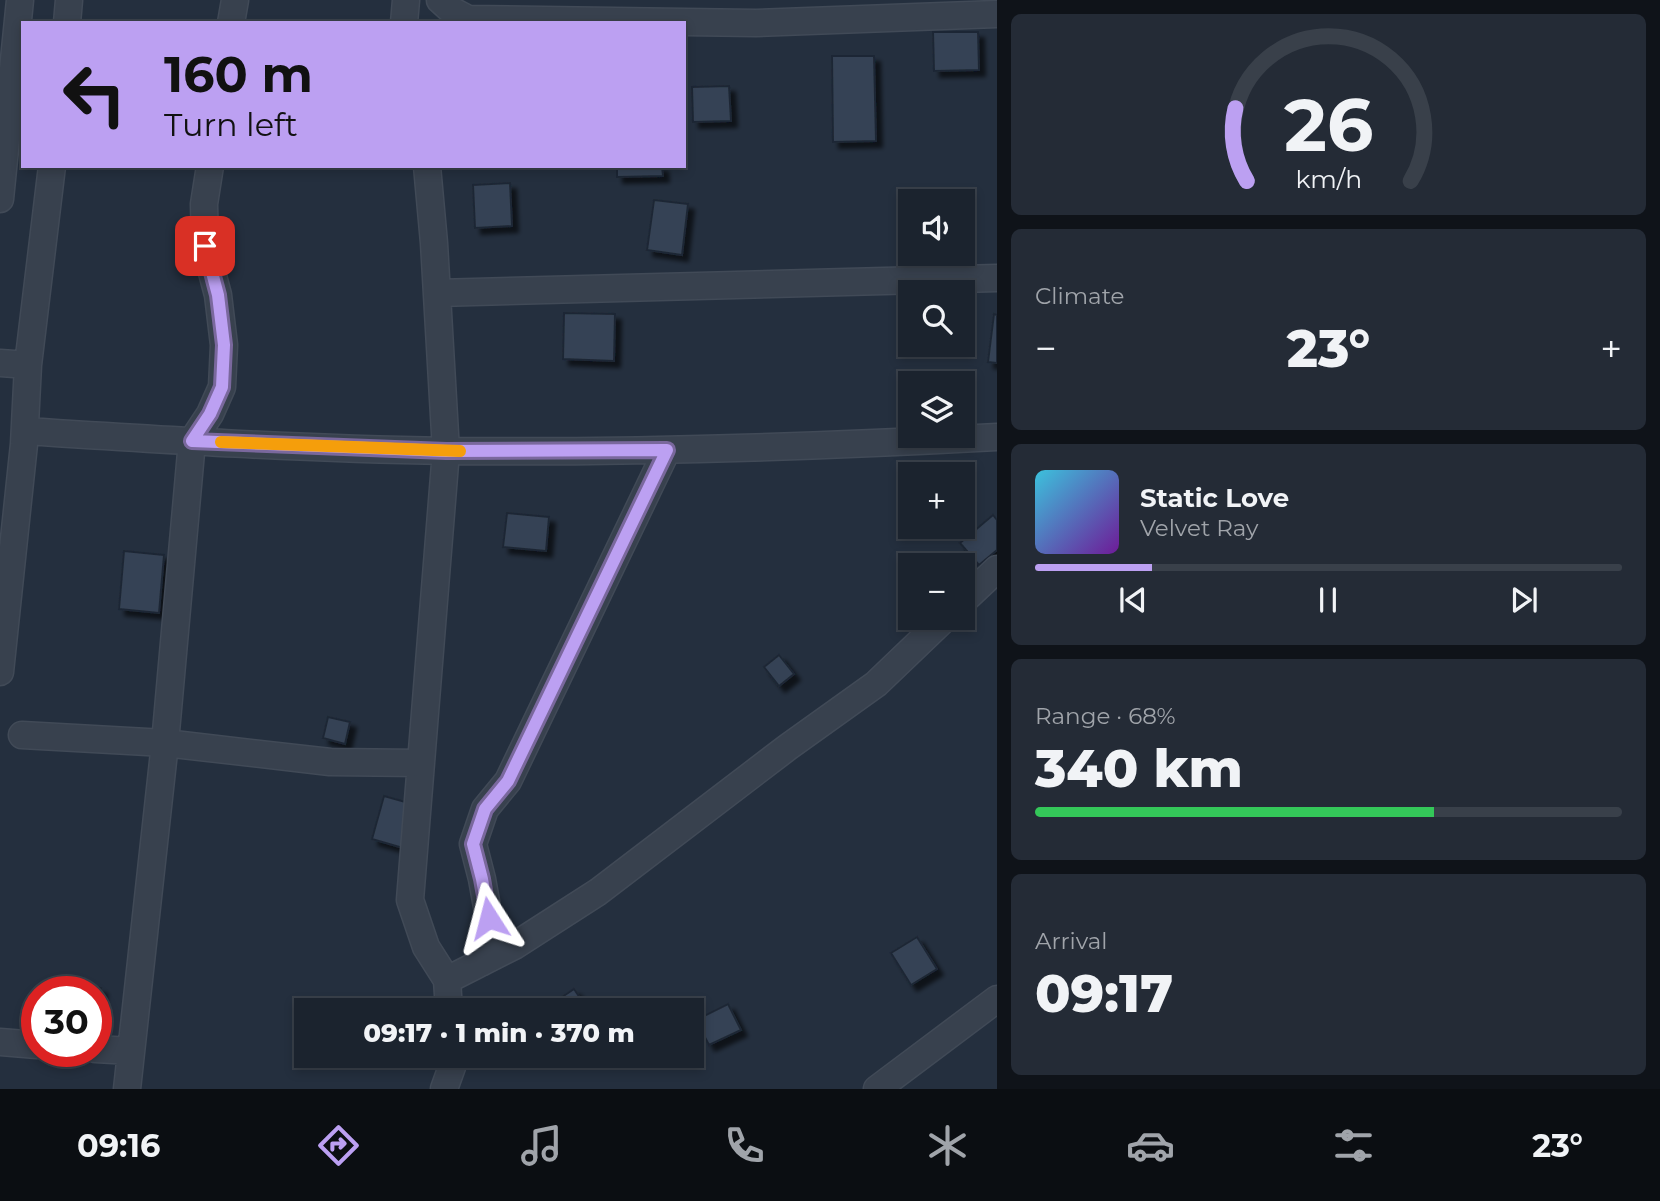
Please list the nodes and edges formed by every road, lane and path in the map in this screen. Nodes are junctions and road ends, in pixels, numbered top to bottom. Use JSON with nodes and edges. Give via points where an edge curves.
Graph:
{"nodes":[{"id":1,"x":20,"y":0,"type":"edge"},
{"id":2,"x":69,"y":0,"type":"edge"},
{"id":3,"x":406,"y":0,"type":"edge"},
{"id":4,"x":440,"y":0,"type":"edge"},
{"id":5,"x":997,"y":14,"type":"edge"},
{"id":6,"x":67,"y":21,"type":"edge"},
{"id":7,"x":404,"y":21,"type":"edge"},
{"id":8,"x":463,"y":21,"type":"edge"},
{"id":9,"x":686,"y":23,"type":"edge"},
{"id":10,"x":7,"y":56,"type":"edge"},
{"id":11,"x":52,"y":168,"type":"edge"},
{"id":12,"x":210,"y":168,"type":"edge"},
{"id":13,"x":427,"y":168,"type":"edge"},
{"id":14,"x":0,"y":199,"type":"edge"},
{"id":15,"x":997,"y":278,"type":"edge"},
{"id":16,"x":437,"y":293,"type":"junction"},
{"id":17,"x":0,"y":363,"type":"edge"},
{"id":18,"x":28,"y":365,"type":"junction"},
{"id":19,"x":25,"y":431,"type":"junction"},
{"id":20,"x":997,"y":437,"type":"edge"},
{"id":21,"x":192,"y":441,"type":"junction"},
{"id":22,"x":667,"y":450,"type":"junction"},
{"id":23,"x":446,"y":451,"type":"junction"},
{"id":24,"x":997,"y":569,"type":"edge"},
{"id":25,"x":975,"y":590,"type":"edge"},
{"id":26,"x":933,"y":630,"type":"edge"},
{"id":27,"x":0,"y":672,"type":"edge"},
{"id":28,"x":22,"y":735,"type":"dead end"},
{"id":29,"x":165,"y":743,"type":"junction"},
{"id":30,"x":420,"y":763,"type":"junction"},
{"id":31,"x":483,"y":961,"type":"junction"},
{"id":32,"x":447,"y":980,"type":"junction"},
{"id":33,"x":448,"y":998,"type":"edge"},
{"id":34,"x":997,"y":999,"type":"edge"},
{"id":35,"x":0,"y":1042,"type":"edge"},
{"id":36,"x":21,"y":1044,"type":"edge"},
{"id":37,"x":112,"y":1050,"type":"edge"},
{"id":38,"x":131,"y":1051,"type":"junction"},
{"id":39,"x":452,"y":1068,"type":"edge"},
{"id":40,"x":127,"y":1089,"type":"edge"},
{"id":41,"x":444,"y":1089,"type":"edge"},
{"id":42,"x":877,"y":1089,"type":"edge"}],
"edges":[{"from":1,"to":10,"type":"street"},
{"from":2,"to":6,"type":"street"},
{"from":3,"to":7,"type":"street"},
{"from":4,"to":8,"type":"street"},
{"from":5,"to":9,"type":"street"},
{"from":10,"to":14,"type":"street"},
{"from":11,"to":18,"type":"street"},
{"from":12,"to":21,"type":"street","via":[[204,204],[205,246],[218,295],[224,345],[222,387]]},
{"from":13,"to":16,"type":"street"},
{"from":15,"to":16,"type":"street"},
{"from":16,"to":23,"type":"street"},
{"from":17,"to":18,"type":"street"},
{"from":18,"to":19,"type":"street"},
{"from":19,"to":21,"type":"street"},
{"from":19,"to":27,"type":"street"},
{"from":20,"to":22,"type":"street"},
{"from":21,"to":23,"type":"street"},
{"from":21,"to":29,"type":"street"},
{"from":22,"to":23,"type":"street"},
{"from":22,"to":31,"type":"street","via":[[508,781],[485,809],[473,844],[489,918]]},
{"from":23,"to":30,"type":"street"},
{"from":24,"to":25,"type":"street"},
{"from":26,"to":31,"type":"street","via":[[876,684],[598,892]]},
{"from":28,"to":29,"type":"street"},
{"from":29,"to":30,"type":"street","via":[[330,762]]},
{"from":29,"to":38,"type":"street"},
{"from":30,"to":32,"type":"street","via":[[410,900],[426,947]]},
{"from":31,"to":32,"type":"street"},
{"from":32,"to":33,"type":"street"},
{"from":34,"to":42,"type":"street"},
{"from":35,"to":36,"type":"street"},
{"from":37,"to":38,"type":"street"},
{"from":38,"to":40,"type":"street"},
{"from":39,"to":41,"type":"street"}]}
